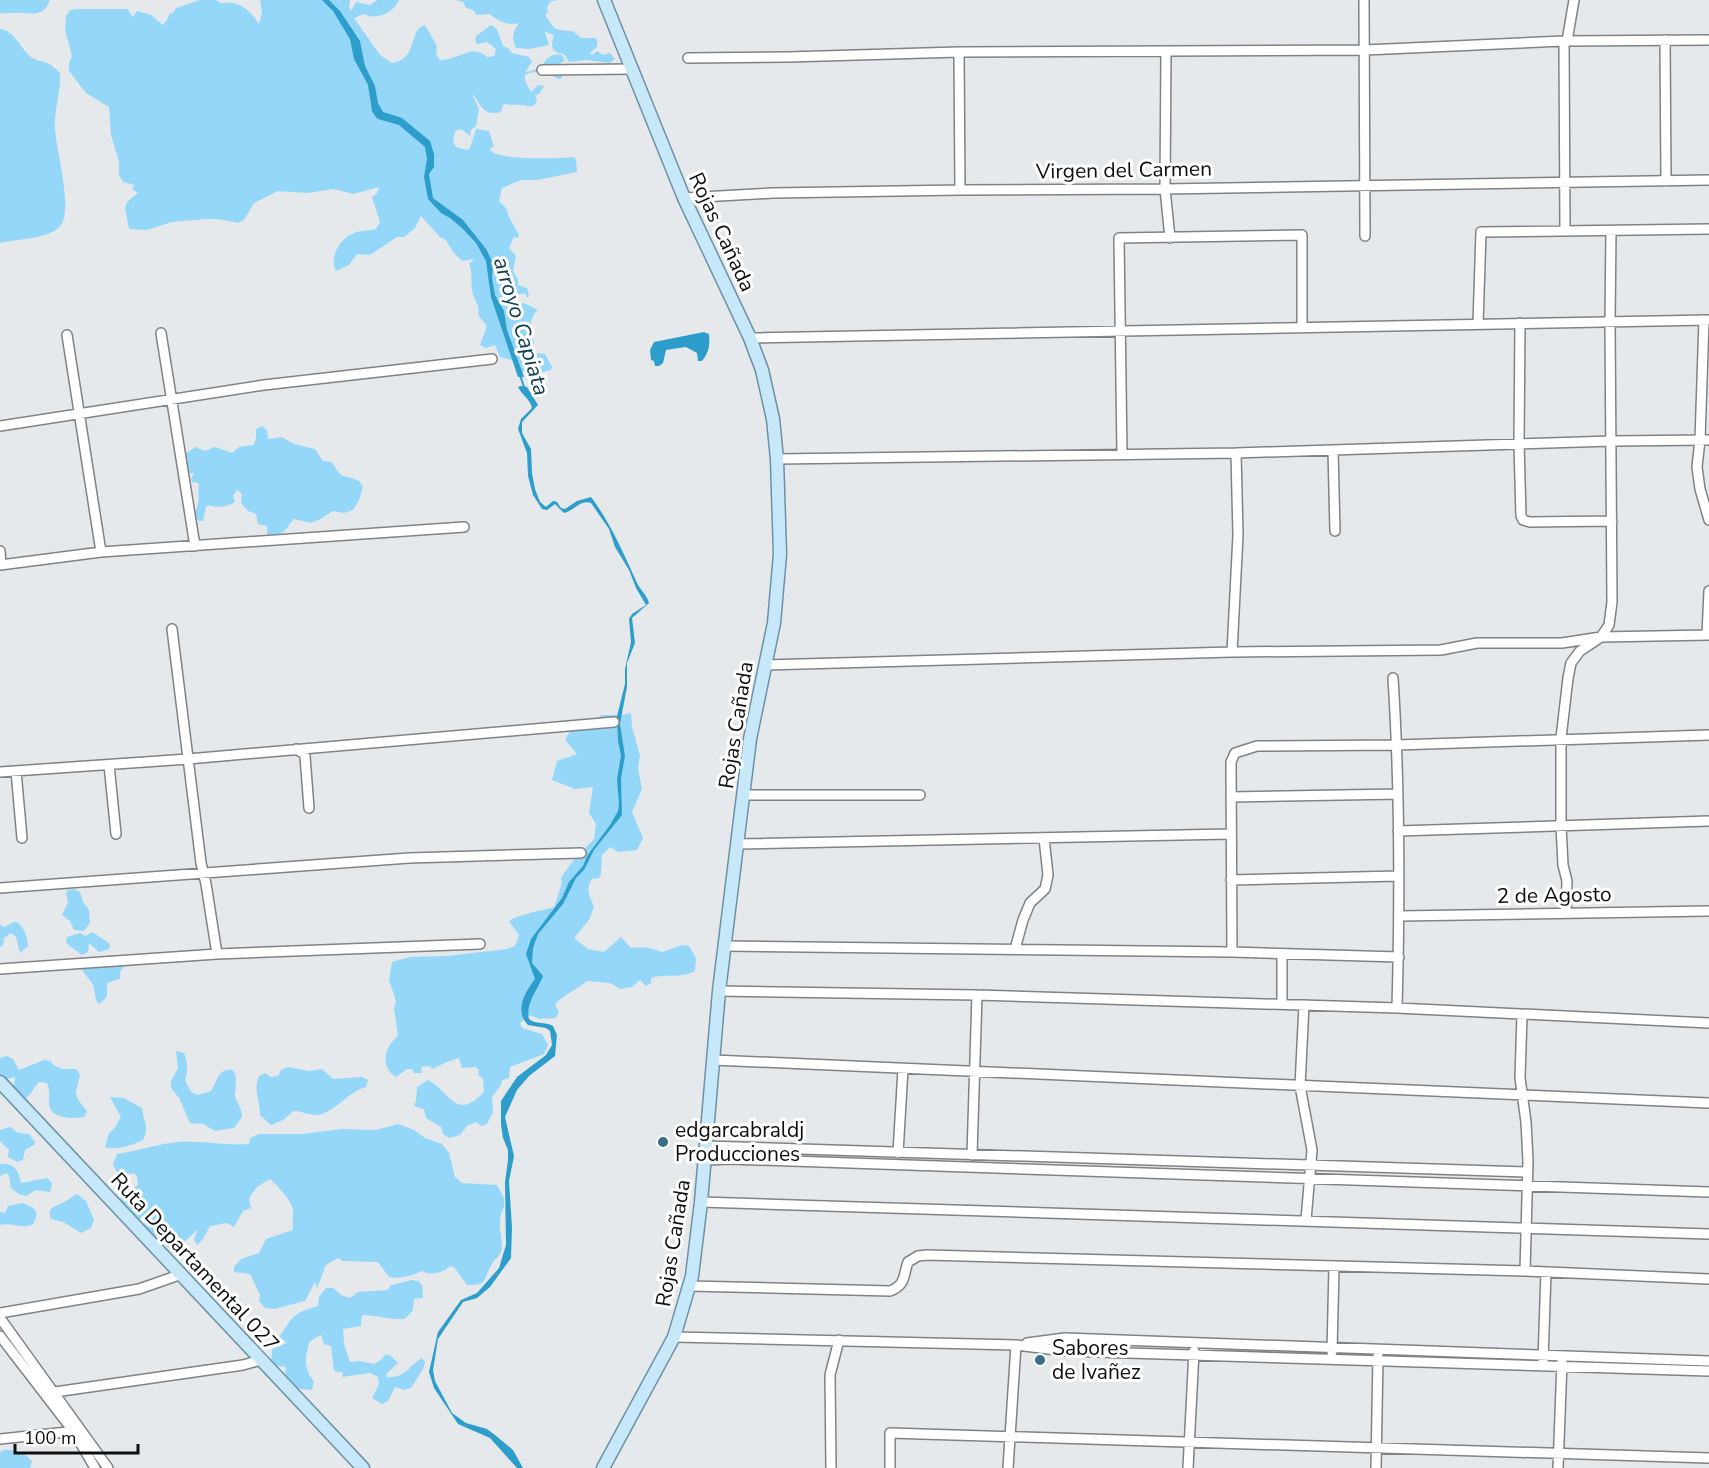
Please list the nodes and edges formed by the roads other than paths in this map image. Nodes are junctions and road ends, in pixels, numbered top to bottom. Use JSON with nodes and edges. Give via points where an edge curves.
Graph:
{"nodes":[{"id":1,"x":604,"y":0,"type":"edge"},
{"id":2,"x":1364,"y":0,"type":"edge"},
{"id":3,"x":1574,"y":0,"type":"edge"},
{"id":4,"x":1665,"y":40,"type":"junction"},
{"id":5,"x":1709,"y":40,"type":"edge"},
{"id":6,"x":1566,"y":41,"type":"junction"},
{"id":7,"x":1365,"y":50,"type":"junction"},
{"id":8,"x":1166,"y":51,"type":"junction"},
{"id":9,"x":959,"y":52,"type":"junction"},
{"id":10,"x":688,"y":58,"type":"dead end"},
{"id":11,"x":632,"y":69,"type":"junction"},
{"id":12,"x":542,"y":70,"type":"dead end"},
{"id":13,"x":1709,"y":180,"type":"edge"},
{"id":14,"x":1565,"y":181,"type":"junction"},
{"id":15,"x":1666,"y":181,"type":"junction"},
{"id":16,"x":1365,"y":185,"type":"junction"},
{"id":17,"x":1165,"y":189,"type":"junction"},
{"id":18,"x":960,"y":190,"type":"junction"},
{"id":19,"x":684,"y":198,"type":"junction"},
{"id":20,"x":1709,"y":229,"type":"edge"},
{"id":21,"x":1565,"y":231,"type":"junction"},
{"id":22,"x":1611,"y":231,"type":"junction"},
{"id":23,"x":1365,"y":236,"type":"dead end"},
{"id":24,"x":1170,"y":238,"type":"junction"},
{"id":25,"x":1706,"y":320,"type":"edge"},
{"id":26,"x":1610,"y":322,"type":"junction"},
{"id":27,"x":1520,"y":323,"type":"junction"},
{"id":28,"x":1478,"y":324,"type":"junction"},
{"id":29,"x":1302,"y":326,"type":"junction"},
{"id":30,"x":1119,"y":331,"type":"junction"},
{"id":31,"x":161,"y":333,"type":"dead end"},
{"id":32,"x":67,"y":334,"type":"dead end"},
{"id":33,"x":750,"y":338,"type":"junction"},
{"id":34,"x":492,"y":359,"type":"dead end"},
{"id":35,"x":173,"y":399,"type":"junction"},
{"id":36,"x":80,"y":415,"type":"junction"},
{"id":37,"x":0,"y":426,"type":"edge"},
{"id":38,"x":1705,"y":440,"type":"edge"},
{"id":39,"x":1612,"y":441,"type":"junction"},
{"id":40,"x":1519,"y":444,"type":"junction"},
{"id":41,"x":1333,"y":450,"type":"junction"},
{"id":42,"x":1236,"y":453,"type":"junction"},
{"id":43,"x":1122,"y":454,"type":"junction"},
{"id":44,"x":777,"y":459,"type":"junction"},
{"id":45,"x":1709,"y":520,"type":"edge"},
{"id":46,"x":1612,"y":521,"type":"junction"},
{"id":47,"x":464,"y":527,"type":"dead end"},
{"id":48,"x":1335,"y":531,"type":"dead end"},
{"id":49,"x":195,"y":546,"type":"junction"},
{"id":50,"x":0,"y":551,"type":"edge"},
{"id":51,"x":101,"y":552,"type":"junction"},
{"id":52,"x":1,"y":565,"type":"edge"},
{"id":53,"x":1709,"y":591,"type":"edge"},
{"id":54,"x":172,"y":629,"type":"dead end"},
{"id":55,"x":1708,"y":635,"type":"edge"},
{"id":56,"x":1601,"y":637,"type":"junction"},
{"id":57,"x":1562,"y":643,"type":"junction"},
{"id":58,"x":1232,"y":652,"type":"junction"},
{"id":59,"x":1571,"y":663,"type":"junction"},
{"id":60,"x":765,"y":665,"type":"junction"},
{"id":61,"x":1393,"y":678,"type":"dead end"},
{"id":62,"x":614,"y":722,"type":"dead end"},
{"id":63,"x":1709,"y":735,"type":"edge"},
{"id":64,"x":1561,"y":738,"type":"junction"},
{"id":65,"x":1397,"y":745,"type":"junction"},
{"id":66,"x":296,"y":749,"type":"junction"},
{"id":67,"x":188,"y":759,"type":"junction"},
{"id":68,"x":110,"y":765,"type":"junction"},
{"id":69,"x":16,"y":771,"type":"junction"},
{"id":70,"x":0,"y":772,"type":"edge"},
{"id":71,"x":1398,"y":794,"type":"junction"},
{"id":72,"x":744,"y":795,"type":"junction"},
{"id":73,"x":920,"y":795,"type":"dead end"},
{"id":74,"x":1231,"y":797,"type":"junction"},
{"id":75,"x":309,"y":808,"type":"dead end"},
{"id":76,"x":1709,"y":821,"type":"edge"},
{"id":77,"x":1561,"y":826,"type":"junction"},
{"id":78,"x":1398,"y":831,"type":"junction"},
{"id":79,"x":116,"y":834,"type":"dead end"},
{"id":80,"x":1230,"y":834,"type":"junction"},
{"id":81,"x":22,"y":838,"type":"dead end"},
{"id":82,"x":1044,"y":838,"type":"junction"},
{"id":83,"x":739,"y":844,"type":"junction"},
{"id":84,"x":581,"y":853,"type":"dead end"},
{"id":85,"x":204,"y":873,"type":"junction"},
{"id":86,"x":1399,"y":876,"type":"junction"},
{"id":87,"x":1231,"y":880,"type":"junction"},
{"id":88,"x":0,"y":888,"type":"edge"},
{"id":89,"x":1709,"y":911,"type":"edge"},
{"id":90,"x":1566,"y":913,"type":"junction"},
{"id":91,"x":1400,"y":916,"type":"junction"},
{"id":92,"x":480,"y":944,"type":"dead end"},
{"id":93,"x":725,"y":946,"type":"junction"},
{"id":94,"x":1015,"y":950,"type":"junction"},
{"id":95,"x":1232,"y":952,"type":"junction"},
{"id":96,"x":217,"y":954,"type":"junction"},
{"id":97,"x":1282,"y":954,"type":"junction"},
{"id":98,"x":1399,"y":957,"type":"junction"},
{"id":99,"x":0,"y":969,"type":"edge"},
{"id":100,"x":719,"y":992,"type":"junction"},
{"id":101,"x":976,"y":995,"type":"junction"},
{"id":102,"x":1282,"y":1004,"type":"junction"},
{"id":103,"x":1304,"y":1005,"type":"junction"},
{"id":104,"x":1397,"y":1008,"type":"junction"},
{"id":105,"x":1522,"y":1015,"type":"junction"},
{"id":106,"x":1709,"y":1023,"type":"edge"},
{"id":107,"x":713,"y":1060,"type":"junction"},
{"id":108,"x":903,"y":1069,"type":"junction"},
{"id":109,"x":974,"y":1072,"type":"junction"},
{"id":110,"x":0,"y":1082,"type":"edge"},
{"id":111,"x":1300,"y":1086,"type":"junction"},
{"id":112,"x":1522,"y":1095,"type":"junction"},
{"id":113,"x":1709,"y":1104,"type":"edge"},
{"id":114,"x":706,"y":1146,"type":"junction"},
{"id":115,"x":898,"y":1153,"type":"junction"},
{"id":116,"x":972,"y":1155,"type":"junction"},
{"id":117,"x":705,"y":1160,"type":"junction"},
{"id":118,"x":1310,"y":1166,"type":"junction"},
{"id":119,"x":1527,"y":1172,"type":"junction"},
{"id":120,"x":1310,"y":1179,"type":"junction"},
{"id":121,"x":1526,"y":1186,"type":"junction"},
{"id":122,"x":1709,"y":1192,"type":"edge"},
{"id":123,"x":701,"y":1202,"type":"junction"},
{"id":124,"x":1306,"y":1220,"type":"junction"},
{"id":125,"x":1525,"y":1227,"type":"junction"},
{"id":126,"x":1709,"y":1234,"type":"edge"},
{"id":127,"x":1334,"y":1267,"type":"junction"},
{"id":128,"x":1525,"y":1271,"type":"junction"},
{"id":129,"x":1546,"y":1272,"type":"junction"},
{"id":130,"x":179,"y":1275,"type":"junction"},
{"id":131,"x":1709,"y":1279,"type":"edge"},
{"id":132,"x":689,"y":1286,"type":"junction"},
{"id":133,"x":0,"y":1316,"type":"edge"},
{"id":134,"x":0,"y":1336,"type":"edge"},
{"id":135,"x":674,"y":1337,"type":"junction"},
{"id":136,"x":839,"y":1340,"type":"junction"},
{"id":137,"x":1194,"y":1342,"type":"junction"},
{"id":138,"x":18,"y":1343,"type":"junction"},
{"id":139,"x":3,"y":1344,"type":"edge"},
{"id":140,"x":1016,"y":1345,"type":"junction"},
{"id":141,"x":1332,"y":1347,"type":"junction"},
{"id":142,"x":1378,"y":1349,"type":"junction"},
{"id":143,"x":1193,"y":1355,"type":"junction"},
{"id":144,"x":1544,"y":1355,"type":"junction"},
{"id":145,"x":1562,"y":1355,"type":"junction"},
{"id":146,"x":1331,"y":1359,"type":"junction"},
{"id":147,"x":261,"y":1360,"type":"junction"},
{"id":148,"x":1709,"y":1360,"type":"edge"},
{"id":149,"x":1378,"y":1361,"type":"junction"},
{"id":150,"x":1542,"y":1366,"type":"junction"},
{"id":151,"x":1562,"y":1366,"type":"junction"},
{"id":152,"x":1709,"y":1371,"type":"edge"},
{"id":153,"x":55,"y":1392,"type":"junction"},
{"id":154,"x":78,"y":1431,"type":"junction"},
{"id":155,"x":1010,"y":1438,"type":"junction"},
{"id":156,"x":0,"y":1439,"type":"edge"},
{"id":157,"x":1190,"y":1443,"type":"junction"},
{"id":158,"x":1376,"y":1449,"type":"junction"},
{"id":159,"x":1559,"y":1453,"type":"junction"},
{"id":160,"x":1709,"y":1458,"type":"edge"},
{"id":161,"x":95,"y":1468,"type":"edge"},
{"id":162,"x":108,"y":1468,"type":"edge"},
{"id":163,"x":363,"y":1468,"type":"edge"},
{"id":164,"x":603,"y":1468,"type":"edge"},
{"id":165,"x":831,"y":1468,"type":"edge"},
{"id":166,"x":890,"y":1468,"type":"edge"},
{"id":167,"x":1008,"y":1468,"type":"edge"},
{"id":168,"x":1188,"y":1468,"type":"edge"},
{"id":169,"x":1376,"y":1468,"type":"edge"},
{"id":170,"x":1558,"y":1468,"type":"edge"}],
"edges":[{"from":1,"to":11,"type":"main road","name":"Rojas Cañada"},
{"from":2,"to":7,"type":"street"},
{"from":3,"to":6,"type":"street"},
{"from":4,"to":5,"type":"street"},
{"from":4,"to":6,"type":"street"},
{"from":4,"to":15,"type":"street"},
{"from":6,"to":7,"type":"street"},
{"from":6,"to":14,"type":"street"},
{"from":7,"to":8,"type":"street"},
{"from":7,"to":16,"type":"street"},
{"from":8,"to":9,"type":"street"},
{"from":8,"to":17,"type":"street"},
{"from":9,"to":10,"type":"street"},
{"from":9,"to":18,"type":"street"},
{"from":11,"to":12,"type":"street"},
{"from":11,"to":19,"type":"main road","name":"Rojas Cañada"},
{"from":13,"to":15,"type":"street","name":"Virgen del Carmen"},
{"from":14,"to":15,"type":"street","name":"Virgen del Carmen"},
{"from":14,"to":16,"type":"street","name":"Virgen del Carmen"},
{"from":14,"to":21,"type":"street"},
{"from":16,"to":17,"type":"street","name":"Virgen del Carmen"},
{"from":16,"to":23,"type":"street"},
{"from":17,"to":18,"type":"street","name":"Virgen del Carmen"},
{"from":17,"to":24,"type":"street"},
{"from":18,"to":19,"type":"street","name":"Virgen del Carmen"},
{"from":19,"to":33,"type":"main road","name":"Rojas Cañada"},
{"from":20,"to":22,"type":"street"},
{"from":21,"to":22,"type":"street"},
{"from":21,"to":28,"type":"street","via":[[1481,232]]},
{"from":22,"to":26,"type":"street"},
{"from":24,"to":29,"type":"street","via":[[1302,235]]},
{"from":24,"to":30,"type":"street","via":[[1119,238]]},
{"from":25,"to":26,"type":"street"},
{"from":25,"to":38,"type":"street"},
{"from":26,"to":27,"type":"street"},
{"from":26,"to":39,"type":"street"},
{"from":27,"to":28,"type":"street"},
{"from":27,"to":40,"type":"street"},
{"from":28,"to":29,"type":"street"},
{"from":29,"to":30,"type":"street"},
{"from":30,"to":33,"type":"street"},
{"from":30,"to":43,"type":"street"},
{"from":31,"to":35,"type":"street"},
{"from":32,"to":36,"type":"street"},
{"from":33,"to":44,"type":"main road","name":"Rojas Cañada","via":[[768,392]]},
{"from":34,"to":35,"type":"street"},
{"from":35,"to":36,"type":"street"},
{"from":35,"to":49,"type":"street"},
{"from":36,"to":37,"type":"street"},
{"from":36,"to":51,"type":"street"},
{"from":38,"to":39,"type":"street"},
{"from":38,"to":45,"type":"street","via":[[1697,467]]},
{"from":39,"to":40,"type":"street"},
{"from":39,"to":46,"type":"street"},
{"from":40,"to":41,"type":"street"},
{"from":40,"to":46,"type":"street","via":[[1523,520]]},
{"from":41,"to":42,"type":"street"},
{"from":41,"to":48,"type":"street"},
{"from":42,"to":43,"type":"street"},
{"from":42,"to":58,"type":"street","via":[[1238,535]]},
{"from":43,"to":44,"type":"street"},
{"from":44,"to":60,"type":"main road","name":"Rojas Cañada","via":[[780,554],[774,623]]},
{"from":46,"to":56,"type":"street","via":[[1612,602],[1609,625]]},
{"from":47,"to":49,"type":"street"},
{"from":49,"to":51,"type":"street"},
{"from":50,"to":52,"type":"street"},
{"from":51,"to":52,"type":"street"},
{"from":53,"to":55,"type":"street"},
{"from":54,"to":67,"type":"street"},
{"from":55,"to":56,"type":"street"},
{"from":56,"to":57,"type":"street"},
{"from":56,"to":59,"type":"street","via":[[1580,651]]},
{"from":57,"to":58,"type":"street","via":[[1477,643],[1441,650]]},
{"from":57,"to":59,"type":"street"},
{"from":58,"to":60,"type":"street"},
{"from":59,"to":64,"type":"street"},
{"from":60,"to":72,"type":"main road","name":"Rojas Cañada","via":[[750,739]]},
{"from":61,"to":65,"type":"street"},
{"from":62,"to":66,"type":"street"},
{"from":63,"to":64,"type":"street"},
{"from":64,"to":65,"type":"street"},
{"from":64,"to":77,"type":"street"},
{"from":65,"to":71,"type":"street"},
{"from":65,"to":74,"type":"street","via":[[1244,749],[1235,753],[1231,762]]},
{"from":66,"to":67,"type":"street"},
{"from":66,"to":75,"type":"street","via":[[305,756]]},
{"from":67,"to":68,"type":"street"},
{"from":67,"to":85,"type":"street"},
{"from":68,"to":69,"type":"street"},
{"from":68,"to":79,"type":"street"},
{"from":69,"to":70,"type":"street"},
{"from":69,"to":81,"type":"street"},
{"from":71,"to":74,"type":"street"},
{"from":71,"to":78,"type":"street"},
{"from":72,"to":73,"type":"street"},
{"from":72,"to":83,"type":"main road","name":"Rojas Cañada"},
{"from":74,"to":80,"type":"street"},
{"from":76,"to":77,"type":"street"},
{"from":77,"to":78,"type":"street"},
{"from":77,"to":90,"type":"street"},
{"from":78,"to":86,"type":"street"},
{"from":80,"to":82,"type":"street"},
{"from":80,"to":87,"type":"street"},
{"from":82,"to":83,"type":"street"},
{"from":82,"to":94,"type":"street","via":[[1048,875],[1045,889],[1030,903]]},
{"from":83,"to":93,"type":"main road","name":"Rojas Cañada"},
{"from":84,"to":85,"type":"street","via":[[409,858]]},
{"from":85,"to":88,"type":"street"},
{"from":85,"to":96,"type":"street"},
{"from":86,"to":87,"type":"street"},
{"from":86,"to":91,"type":"street"},
{"from":87,"to":95,"type":"street"},
{"from":89,"to":90,"type":"street","name":"2 de Agosto"},
{"from":90,"to":91,"type":"street","name":"2 de Agosto"},
{"from":91,"to":98,"type":"street"},
{"from":92,"to":96,"type":"street"},
{"from":93,"to":94,"type":"street"},
{"from":93,"to":100,"type":"main road","name":"Rojas Cañada"},
{"from":94,"to":95,"type":"street"},
{"from":95,"to":97,"type":"street"},
{"from":96,"to":99,"type":"street"},
{"from":97,"to":98,"type":"street"},
{"from":97,"to":102,"type":"street"},
{"from":98,"to":104,"type":"street"},
{"from":100,"to":101,"type":"street"},
{"from":100,"to":107,"type":"main road","name":"Rojas Cañada"},
{"from":101,"to":102,"type":"street"},
{"from":101,"to":109,"type":"street"},
{"from":102,"to":103,"type":"street"},
{"from":103,"to":104,"type":"street"},
{"from":103,"to":111,"type":"street"},
{"from":104,"to":105,"type":"street"},
{"from":105,"to":106,"type":"street"},
{"from":105,"to":112,"type":"street"},
{"from":107,"to":108,"type":"street"},
{"from":107,"to":114,"type":"main road","name":"Rojas Cañada"},
{"from":108,"to":109,"type":"street"},
{"from":108,"to":115,"type":"street"},
{"from":109,"to":111,"type":"street"},
{"from":109,"to":116,"type":"street"},
{"from":110,"to":130,"type":"main road","name":"Ruta Departamental 027"},
{"from":111,"to":112,"type":"street"},
{"from":111,"to":118,"type":"street","via":[[1312,1150]]},
{"from":112,"to":113,"type":"street"},
{"from":112,"to":119,"type":"street"},
{"from":114,"to":115,"type":"street"},
{"from":114,"to":117,"type":"main road","name":"Rojas Cañada"},
{"from":115,"to":116,"type":"street"},
{"from":116,"to":118,"type":"street"},
{"from":117,"to":120,"type":"street"},
{"from":117,"to":123,"type":"main road","name":"Rojas Cañada"},
{"from":118,"to":119,"type":"street"},
{"from":118,"to":120,"type":"street"},
{"from":119,"to":121,"type":"street"},
{"from":120,"to":121,"type":"street"},
{"from":120,"to":124,"type":"street"},
{"from":121,"to":122,"type":"street"},
{"from":121,"to":125,"type":"street"},
{"from":123,"to":124,"type":"street"},
{"from":123,"to":132,"type":"main road","name":"Rojas Cañada"},
{"from":124,"to":125,"type":"street"},
{"from":125,"to":126,"type":"street"},
{"from":125,"to":128,"type":"street"},
{"from":127,"to":128,"type":"street"},
{"from":127,"to":132,"type":"street","via":[[927,1255],[908,1262],[903,1282],[890,1291]]},
{"from":127,"to":141,"type":"street"},
{"from":128,"to":129,"type":"street"},
{"from":129,"to":131,"type":"street"},
{"from":129,"to":144,"type":"street"},
{"from":130,"to":133,"type":"street","via":[[140,1289]]},
{"from":130,"to":147,"type":"main road","name":"Ruta Departamental 027"},
{"from":132,"to":135,"type":"main road","name":"Rojas Cañada"},
{"from":133,"to":138,"type":"street"},
{"from":134,"to":139,"type":"street"},
{"from":135,"to":136,"type":"street"},
{"from":135,"to":164,"type":"main road","name":"Rojas Cañada"},
{"from":136,"to":140,"type":"street"},
{"from":136,"to":165,"type":"street","via":[[830,1375]]},
{"from":137,"to":140,"type":"street","via":[[1065,1338]]},
{"from":137,"to":141,"type":"street"},
{"from":137,"to":143,"type":"street"},
{"from":138,"to":139,"type":"street"},
{"from":138,"to":153,"type":"street"},
{"from":139,"to":154,"type":"street"},
{"from":140,"to":143,"type":"street","via":[[1064,1351]]},
{"from":140,"to":155,"type":"street"},
{"from":141,"to":142,"type":"street"},
{"from":141,"to":146,"type":"street"},
{"from":142,"to":144,"type":"street"},
{"from":142,"to":149,"type":"street"},
{"from":143,"to":146,"type":"street"},
{"from":143,"to":157,"type":"street"},
{"from":144,"to":145,"type":"street"},
{"from":144,"to":150,"type":"street"},
{"from":145,"to":148,"type":"street"},
{"from":145,"to":151,"type":"street"},
{"from":146,"to":149,"type":"street"},
{"from":147,"to":153,"type":"street"},
{"from":147,"to":163,"type":"main road","name":"Ruta Departamental 027"},
{"from":149,"to":150,"type":"street"},
{"from":149,"to":158,"type":"street"},
{"from":150,"to":151,"type":"street"},
{"from":151,"to":152,"type":"street"},
{"from":151,"to":159,"type":"street"},
{"from":153,"to":154,"type":"street"},
{"from":154,"to":156,"type":"street"},
{"from":154,"to":161,"type":"street"},
{"from":154,"to":162,"type":"street"},
{"from":155,"to":157,"type":"street"},
{"from":155,"to":166,"type":"street","via":[[890,1433]]},
{"from":155,"to":167,"type":"street"},
{"from":157,"to":158,"type":"street"},
{"from":157,"to":168,"type":"street"},
{"from":158,"to":159,"type":"street"},
{"from":158,"to":169,"type":"street"},
{"from":159,"to":160,"type":"street"},
{"from":159,"to":170,"type":"street"}]}
